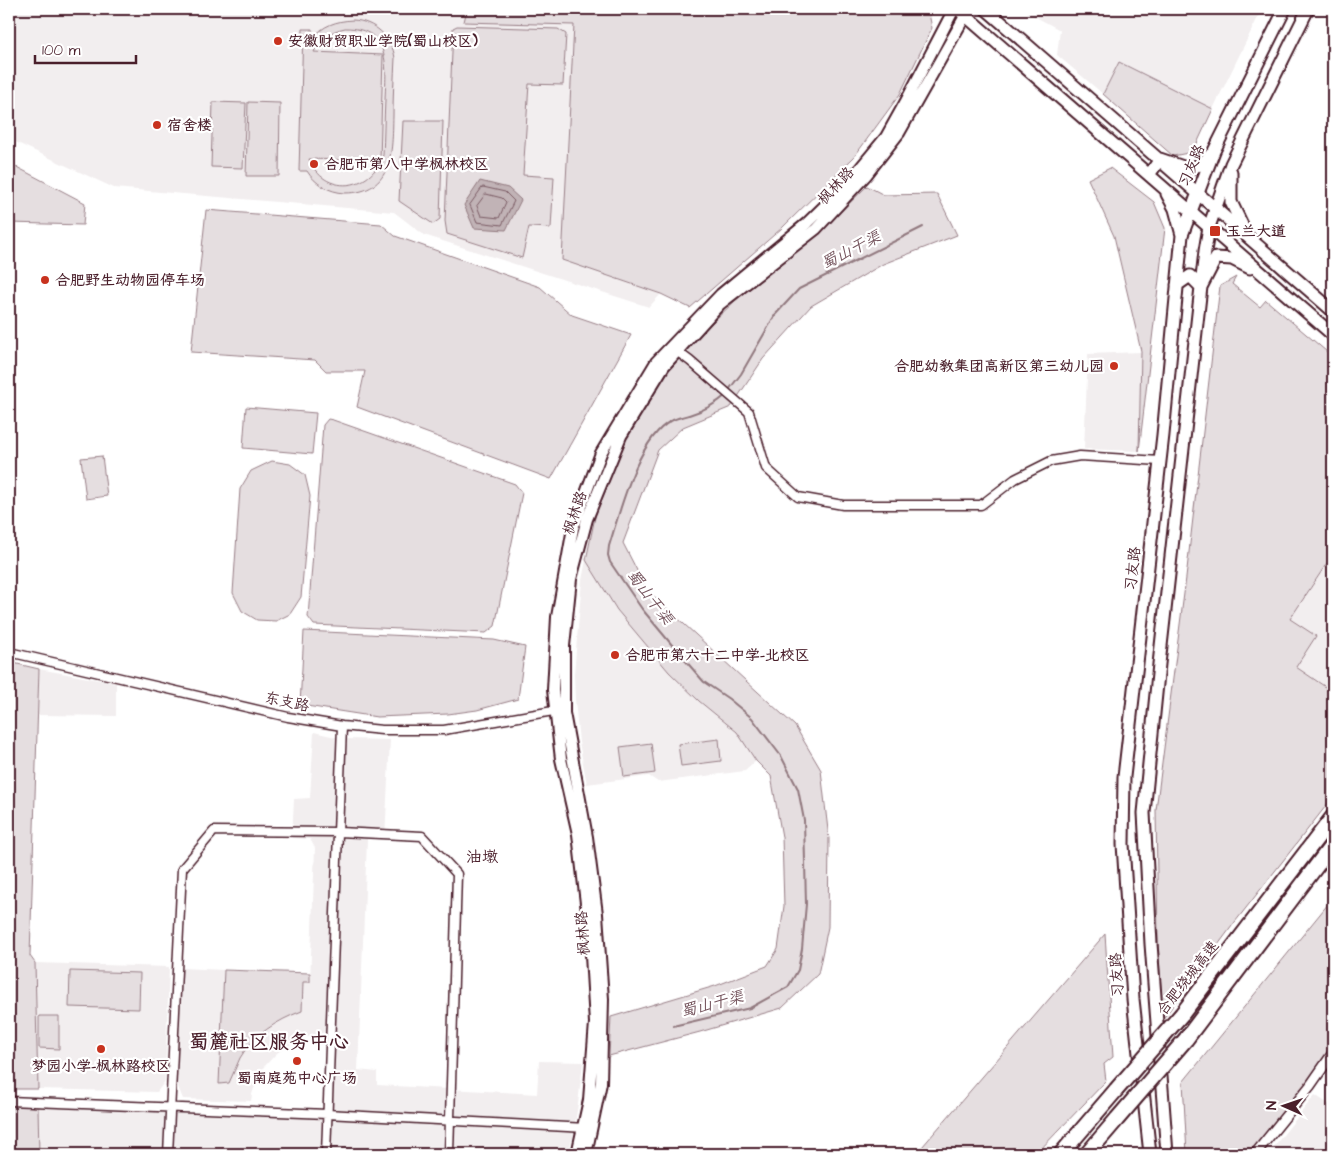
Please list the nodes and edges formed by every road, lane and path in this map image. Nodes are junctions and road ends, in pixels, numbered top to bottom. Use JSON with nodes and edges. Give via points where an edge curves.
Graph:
{"nodes":[{"id":1,"x":954,"y":9,"type":"edge"},
{"id":2,"x":986,"y":9,"type":"edge"},
{"id":3,"x":1285,"y":9,"type":"edge"},
{"id":4,"x":1308,"y":9,"type":"edge"},
{"id":5,"x":964,"y":11,"type":"edge"},
{"id":6,"x":1214,"y":151,"type":"junction"},
{"id":7,"x":1160,"y":159,"type":"junction"},
{"id":8,"x":1230,"y":164,"type":"junction"},
{"id":9,"x":1149,"y":175,"type":"junction"},
{"id":10,"x":1162,"y":186,"type":"junction"},
{"id":11,"x":1198,"y":192,"type":"junction"},
{"id":12,"x":1216,"y":207,"type":"junction"},
{"id":13,"x":1191,"y":211,"type":"junction"},
{"id":14,"x":1209,"y":227,"type":"junction"},
{"id":15,"x":1182,"y":234,"type":"junction"},
{"id":16,"x":1247,"y":235,"type":"junction"},
{"id":17,"x":1264,"y":250,"type":"junction"},
{"id":18,"x":1251,"y":264,"type":"junction"},
{"id":19,"x":1265,"y":275,"type":"junction"},
{"id":20,"x":1177,"y":285,"type":"junction"},
{"id":21,"x":1201,"y":287,"type":"junction"},
{"id":22,"x":1333,"y":310,"type":"edge"},
{"id":23,"x":1333,"y":335,"type":"edge"},
{"id":24,"x":673,"y":349,"type":"junction"},
{"id":25,"x":1160,"y":460,"type":"junction"},
{"id":26,"x":9,"y":652,"type":"edge"},
{"id":27,"x":560,"y":709,"type":"junction"},
{"id":28,"x":342,"y":726,"type":"junction"},
{"id":29,"x":1333,"y":817,"type":"edge"},
{"id":30,"x":339,"y":832,"type":"junction"},
{"id":31,"x":1333,"y":844,"type":"edge"},
{"id":32,"x":1333,"y":1053,"type":"edge"},
{"id":33,"x":9,"y":1101,"type":"edge"},
{"id":34,"x":170,"y":1107,"type":"junction"},
{"id":35,"x":328,"y":1114,"type":"junction"},
{"id":36,"x":450,"y":1120,"type":"junction"},
{"id":37,"x":587,"y":1128,"type":"junction"},
{"id":38,"x":168,"y":1154,"type":"edge"},
{"id":39,"x":326,"y":1154,"type":"edge"},
{"id":40,"x":449,"y":1154,"type":"edge"},
{"id":41,"x":577,"y":1154,"type":"edge"},
{"id":42,"x":586,"y":1154,"type":"edge"},
{"id":43,"x":1061,"y":1154,"type":"edge"},
{"id":44,"x":1087,"y":1154,"type":"edge"},
{"id":45,"x":1150,"y":1154,"type":"edge"},
{"id":46,"x":1167,"y":1154,"type":"edge"},
{"id":47,"x":1255,"y":1154,"type":"edge"}],
"edges":[{"from":1,"to":24,"type":"main road","name":"枫林路","via":[[886,137],[847,184],[806,224],[720,294]]},
{"from":2,"to":7,"type":"main road"},
{"from":3,"to":6,"type":"main road","name":"习友路"},
{"from":4,"to":8,"type":"main road"},
{"from":5,"to":9,"type":"main road"},
{"from":5,"to":24,"type":"main road","name":"枫林路","via":[[899,133],[867,174],[816,229],[720,304]]},
{"from":6,"to":7,"type":"main road","via":[[1202,164],[1189,169]]},
{"from":6,"to":11,"type":"main road","name":"习友路"},
{"from":7,"to":9,"type":"main road"},
{"from":7,"to":11,"type":"main road"},
{"from":8,"to":12,"type":"main road"},
{"from":8,"to":16,"type":"main road","via":[[1231,202]]},
{"from":9,"to":10,"type":"main road"},
{"from":10,"to":13,"type":"main road"},
{"from":10,"to":15,"type":"main road","via":[[1175,208]]},
{"from":11,"to":12,"type":"main road"},
{"from":11,"to":13,"type":"main road","name":"习友路"},
{"from":12,"to":14,"type":"main road"},
{"from":12,"to":16,"type":"main road"},
{"from":13,"to":14,"type":"main road"},
{"from":13,"to":15,"type":"main road","name":"习友路"},
{"from":14,"to":18,"type":"main road"},
{"from":14,"to":21,"type":"main road"},
{"from":15,"to":20,"type":"main road","name":"习友路"},
{"from":16,"to":17,"type":"main road"},
{"from":17,"to":18,"type":"main road"},
{"from":17,"to":22,"type":"main road"},
{"from":18,"to":19,"type":"main road"},
{"from":19,"to":21,"type":"main road","via":[[1232,259],[1216,258]]},
{"from":19,"to":23,"type":"main road"},
{"from":20,"to":21,"type":"main road","via":[[1190,276]]},
{"from":20,"to":25,"type":"main road","name":"习友路"},
{"from":21,"to":46,"type":"main road","via":[[1144,814]]},
{"from":24,"to":25,"type":"street","via":[[749,412],[766,468],[798,497],[843,504],[981,505],[1015,479],[1051,461],[1080,456]]},
{"from":24,"to":27,"type":"main road","name":"枫林路","via":[[621,436],[587,519],[572,579]]},
{"from":25,"to":45,"type":"main road","name":"习友路","via":[[1124,778],[1123,844],[1133,999]]},
{"from":26,"to":28,"type":"street","name":"东支路","via":[[288,717]]},
{"from":27,"to":28,"type":"street","name":"东支路","via":[[444,730]]},
{"from":27,"to":37,"type":"main road","name":"枫林路","via":[[587,837],[603,999],[601,1083]]},
{"from":28,"to":30,"type":"street"},
{"from":29,"to":43,"type":"highway","name":"合肥绕城高速","bridge":true,"via":[[1182,1014]]},
{"from":30,"to":34,"type":"street","via":[[214,831],[182,868]]},
{"from":30,"to":35,"type":"street"},
{"from":30,"to":36,"type":"street","via":[[422,836],[458,874]]},
{"from":31,"to":44,"type":"highway","bridge":true,"via":[[1186,1040]]},
{"from":32,"to":47,"type":"street"},
{"from":33,"to":34,"type":"street"},
{"from":34,"to":35,"type":"street"},
{"from":34,"to":38,"type":"street"},
{"from":35,"to":36,"type":"street"},
{"from":35,"to":39,"type":"street"},
{"from":36,"to":37,"type":"street"},
{"from":36,"to":40,"type":"street"},
{"from":37,"to":41,"type":"main road","name":"枫林路"},
{"from":37,"to":42,"type":"main road","name":"枫林路"}]}
